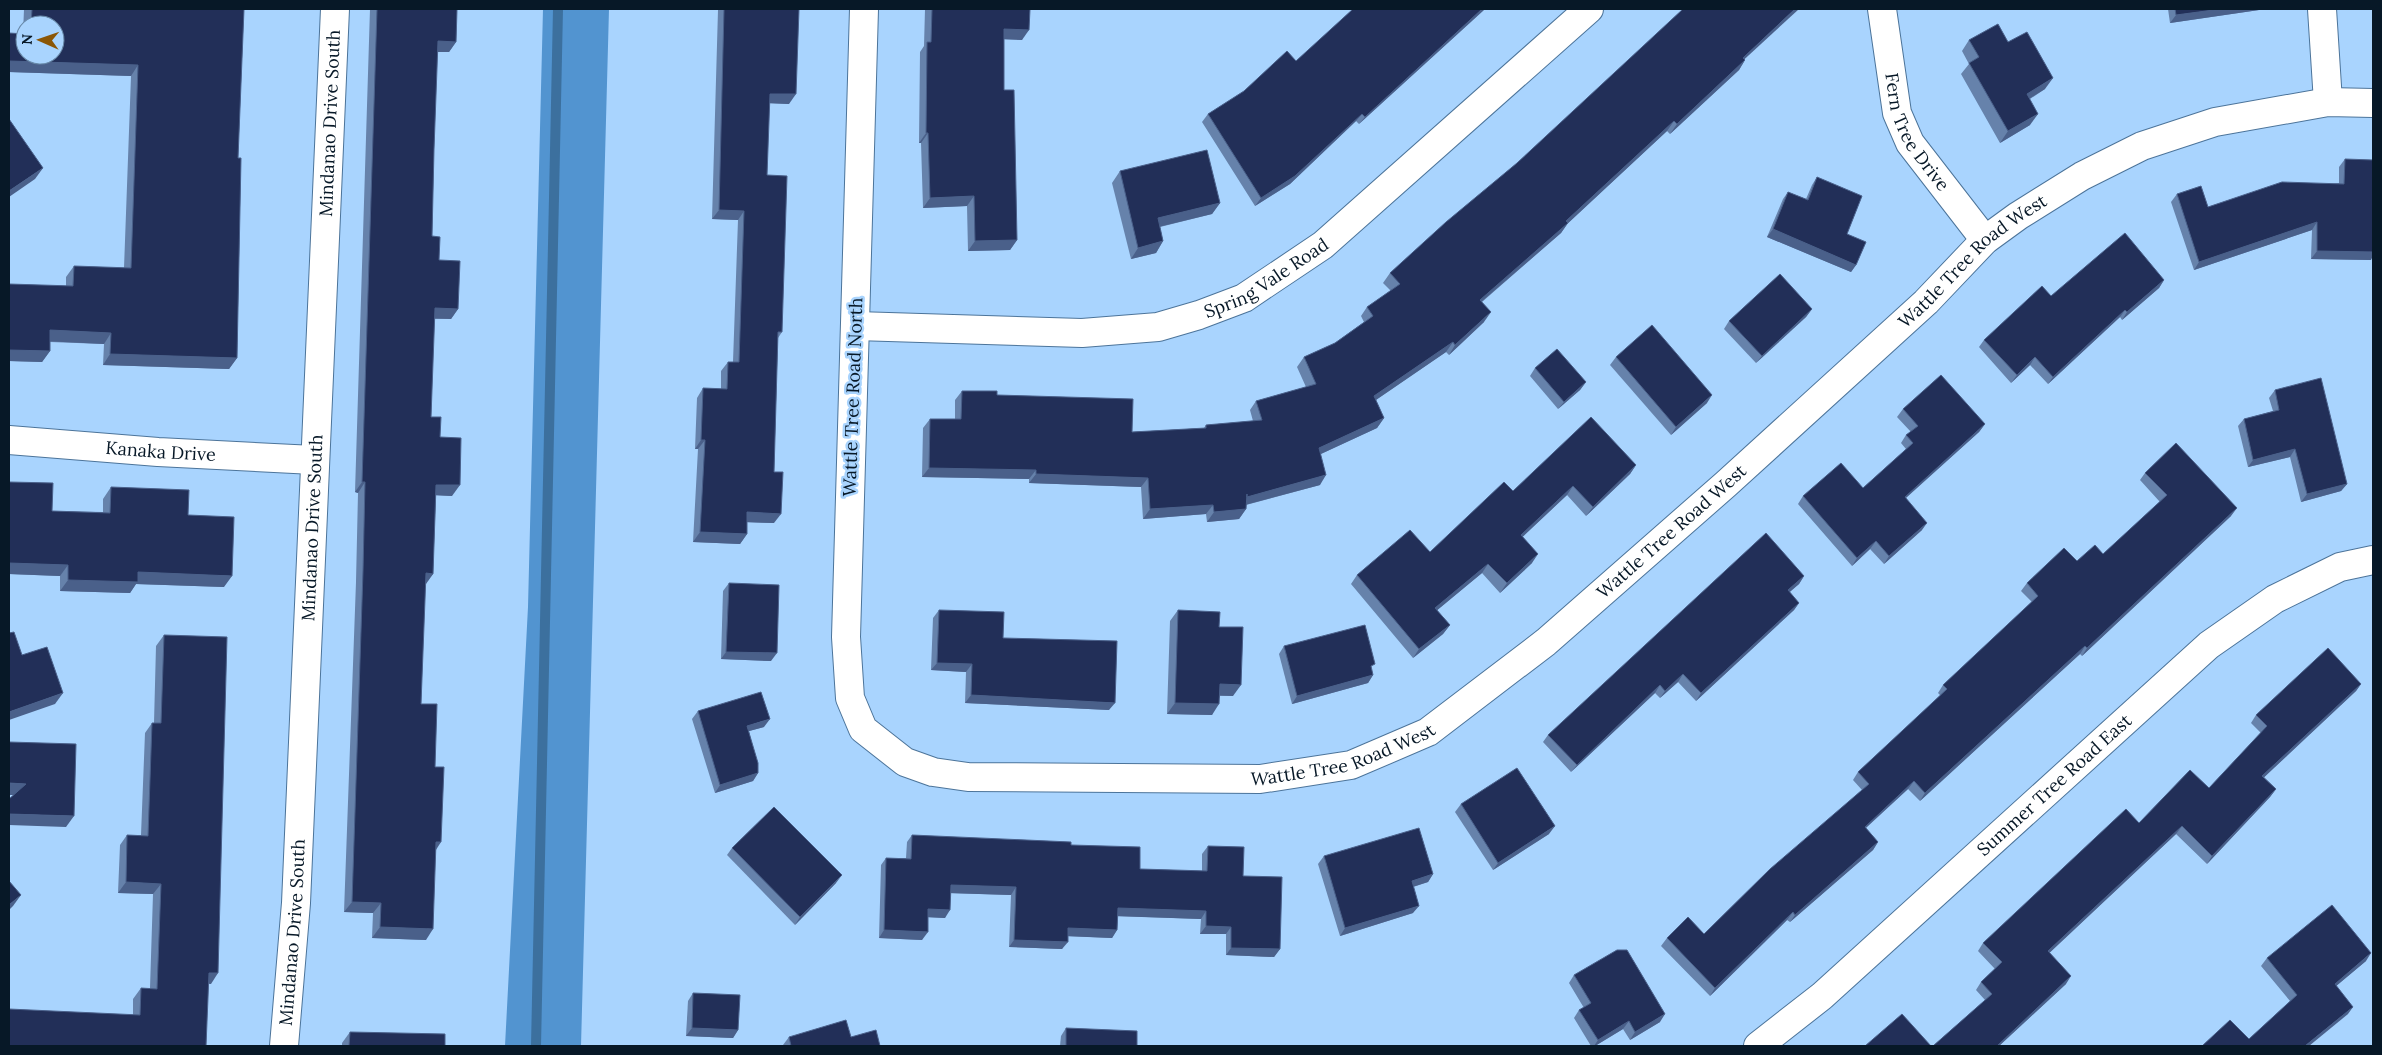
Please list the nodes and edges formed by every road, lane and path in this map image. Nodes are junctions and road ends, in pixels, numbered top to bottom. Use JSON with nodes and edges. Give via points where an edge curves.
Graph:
{"nodes":[{"id":1,"x":335,"y":9,"type":"edge"},
{"id":2,"x":864,"y":9,"type":"edge"},
{"id":3,"x":1589,"y":9,"type":"edge"},
{"id":4,"x":1882,"y":9,"type":"edge"},
{"id":5,"x":2322,"y":9,"type":"edge"},
{"id":6,"x":2328,"y":102,"type":"junction"},
{"id":7,"x":2373,"y":103,"type":"edge"},
{"id":8,"x":1985,"y":240,"type":"junction"},
{"id":9,"x":856,"y":326,"type":"junction"},
{"id":10,"x":9,"y":440,"type":"edge"},
{"id":11,"x":314,"y":460,"type":"junction"},
{"id":12,"x":2373,"y":560,"type":"edge"},
{"id":13,"x":905,"y":762,"type":"joint"},
{"id":14,"x":284,"y":1046,"type":"edge"},
{"id":15,"x":1758,"y":1046,"type":"edge"}],
"edges":[{"from":1,"to":11,"type":"street","name":"Mindanao Drive South"},
{"from":2,"to":9,"type":"street","name":"Wattle Tree Road North"},
{"from":3,"to":9,"type":"street","name":"Spring Vale Road","via":[[1323,245],[1244,298],[1199,316],[1158,327],[1082,333]]},
{"from":4,"to":8,"type":"street","name":"Fern Tree Drive","via":[[1897,113],[1910,143]]},
{"from":5,"to":6,"type":"street"},
{"from":6,"to":7,"type":"street","name":"Wattle Tree Road West"},
{"from":6,"to":8,"type":"street","name":"Wattle Tree Road West","via":[[2215,122],[2142,146],[2082,176]]},
{"from":8,"to":13,"type":"street","name":"Wattle Tree Road West","via":[[1926,302],[1726,484],[1546,642],[1428,732],[1351,764],[1260,779],[968,777],[933,772]]},
{"from":9,"to":13,"type":"street","name":"Wattle Tree Road North","via":[[846,637],[850,698],[863,729]]},
{"from":10,"to":11,"type":"street","name":"Kanaka Drive"},
{"from":11,"to":14,"type":"street","name":"Mindanao Drive South","via":[[296,903]]},
{"from":12,"to":15,"type":"street","name":"Summer Tree Road East","via":[[2340,567],[2275,599],[2210,645],[1822,996]]}]}
